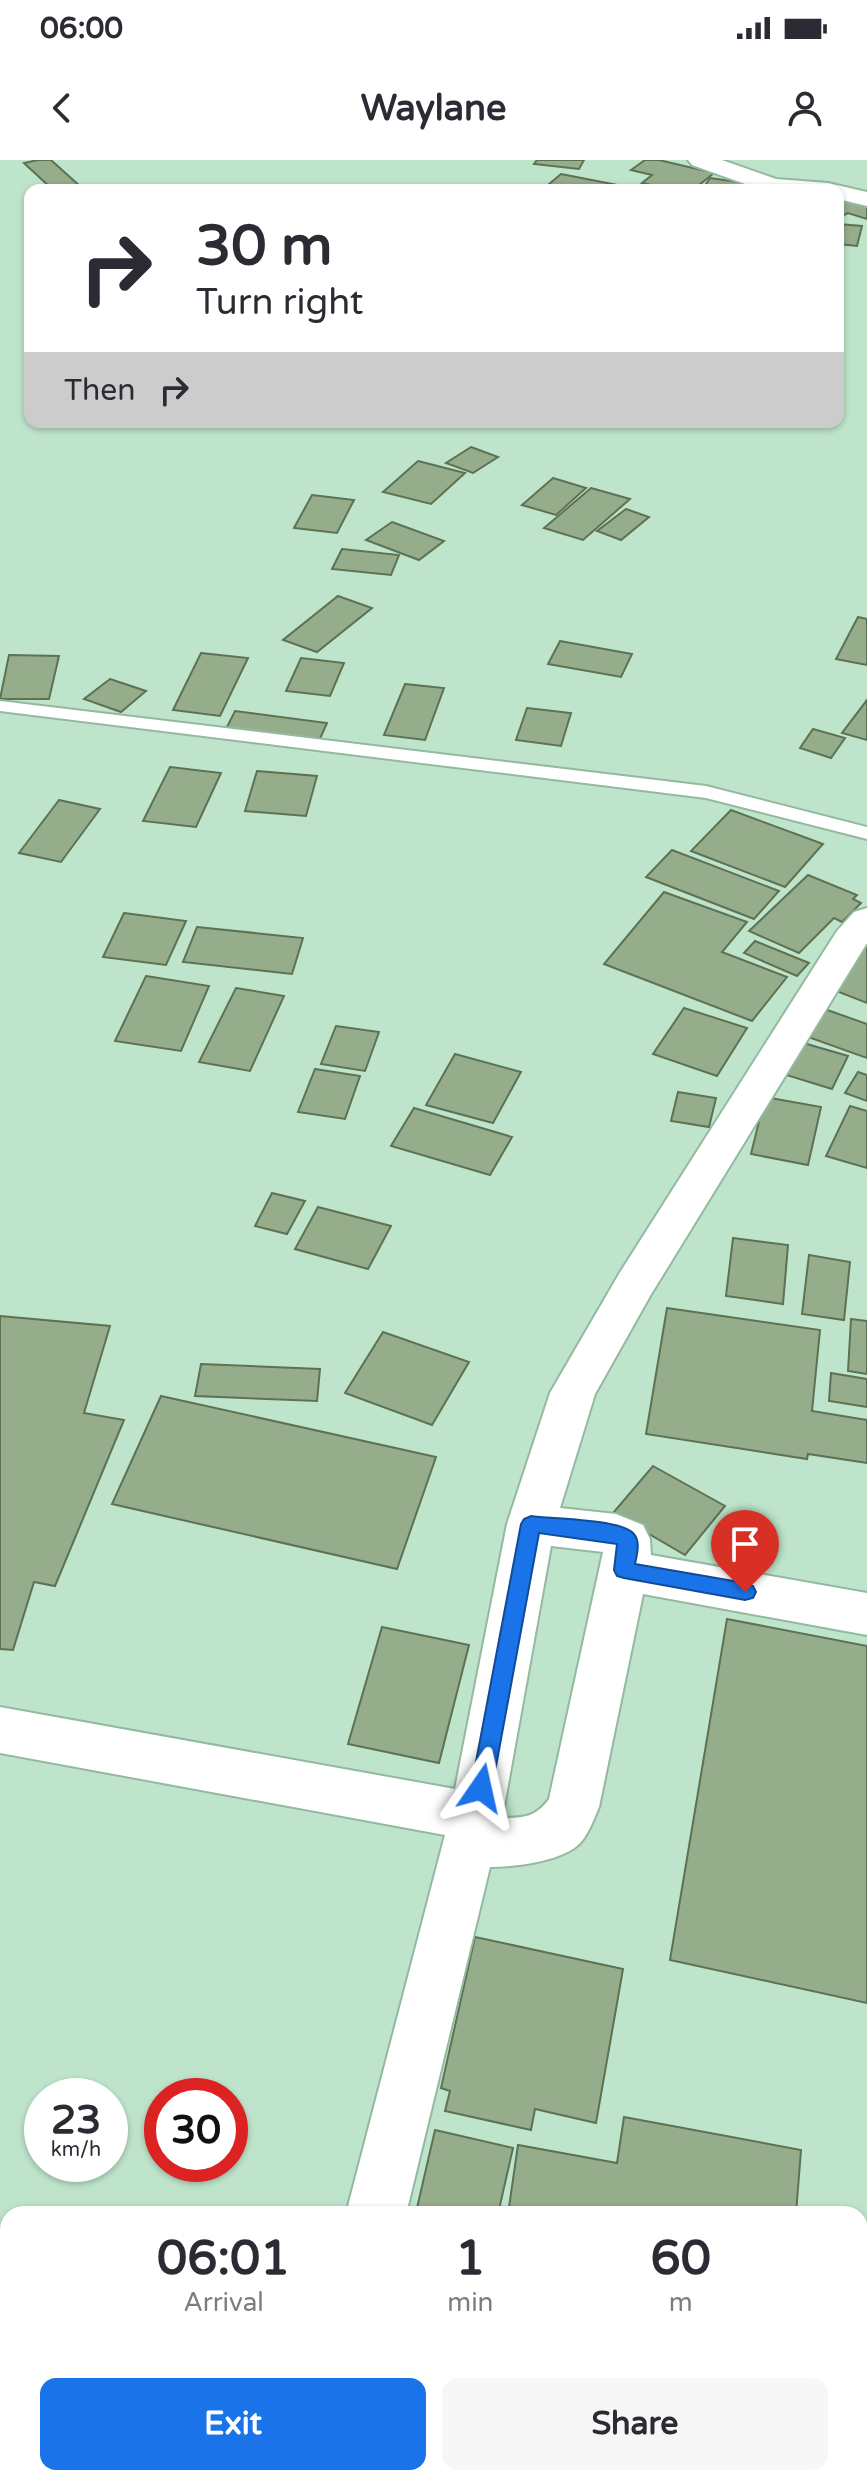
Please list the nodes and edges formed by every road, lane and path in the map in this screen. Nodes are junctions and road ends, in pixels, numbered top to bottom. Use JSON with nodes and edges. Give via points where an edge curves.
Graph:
{"nodes":[{"id":1,"x":700,"y":160,"type":"edge"},
{"id":2,"x":767,"y":184,"type":"edge"},
{"id":3,"x":844,"y":193,"type":"edge"},
{"id":4,"x":867,"y":199,"type":"edge"},
{"id":5,"x":0,"y":706,"type":"edge"},
{"id":6,"x":867,"y":833,"type":"edge"},
{"id":7,"x":867,"y":920,"type":"edge"},
{"id":8,"x":531,"y":1524,"type":"junction"},
{"id":9,"x":624,"y":1570,"type":"junction"},
{"id":10,"x":867,"y":1614,"type":"edge"},
{"id":11,"x":0,"y":1730,"type":"edge"},
{"id":12,"x":473,"y":1830,"type":"junction"},
{"id":13,"x":378,"y":2206,"type":"edge"}],
"edges":[{"from":1,"to":2,"type":"street"},
{"from":3,"to":4,"type":"street"},
{"from":5,"to":6,"type":"lane","via":[[706,792]]},
{"from":7,"to":8,"type":"street","via":[[787,1036],[601,1340],[573,1393]]},
{"from":8,"to":9,"type":"street","via":[[616,1534],[626,1539]]},
{"from":8,"to":12,"type":"street"},
{"from":9,"to":10,"type":"street"},
{"from":9,"to":12,"type":"street","via":[[573,1807],[558,1829],[526,1842]]},
{"from":11,"to":12,"type":"street"},
{"from":12,"to":13,"type":"street"}]}
